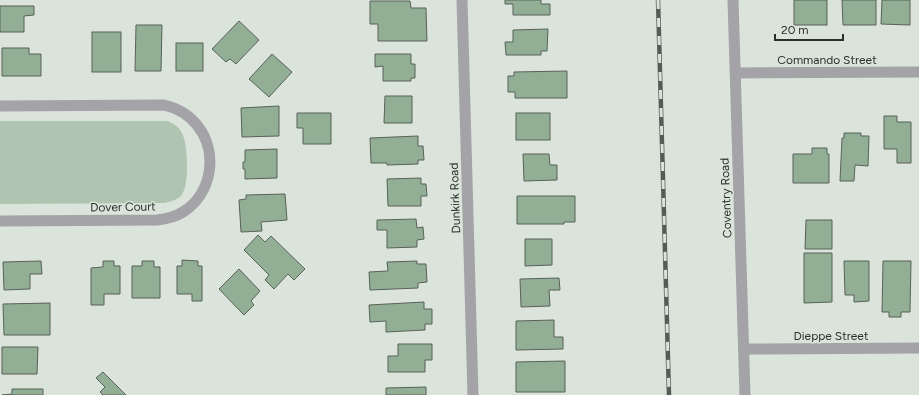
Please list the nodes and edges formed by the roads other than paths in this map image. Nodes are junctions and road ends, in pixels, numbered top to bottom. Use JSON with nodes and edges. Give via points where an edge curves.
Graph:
{"nodes":[{"id":1,"x":462,"y":0,"type":"edge"},
{"id":2,"x":733,"y":0,"type":"edge"},
{"id":3,"x":919,"y":72,"type":"edge"},
{"id":4,"x":736,"y":73,"type":"junction"},
{"id":5,"x":0,"y":106,"type":"edge"},
{"id":6,"x":0,"y":221,"type":"edge"},
{"id":7,"x":919,"y":348,"type":"edge"},
{"id":8,"x":744,"y":349,"type":"junction"},
{"id":9,"x":473,"y":395,"type":"edge"},
{"id":10,"x":745,"y":395,"type":"edge"}],
"edges":[{"from":1,"to":9,"type":"street","name":"Dunkirk Road"},
{"from":2,"to":4,"type":"street","name":"Coventry Road"},
{"from":3,"to":4,"type":"street","name":"Commando Street"},
{"from":4,"to":8,"type":"street","name":"Coventry Road"},
{"from":5,"to":6,"type":"street","name":"Dover Court","via":[[164,105],[183,112],[198,126],[206,140],[210,159],[208,180],[195,202],[183,212],[169,218]]},
{"from":7,"to":8,"type":"street","name":"Dieppe Street"},
{"from":8,"to":10,"type":"street","name":"Coventry Road"}]}
